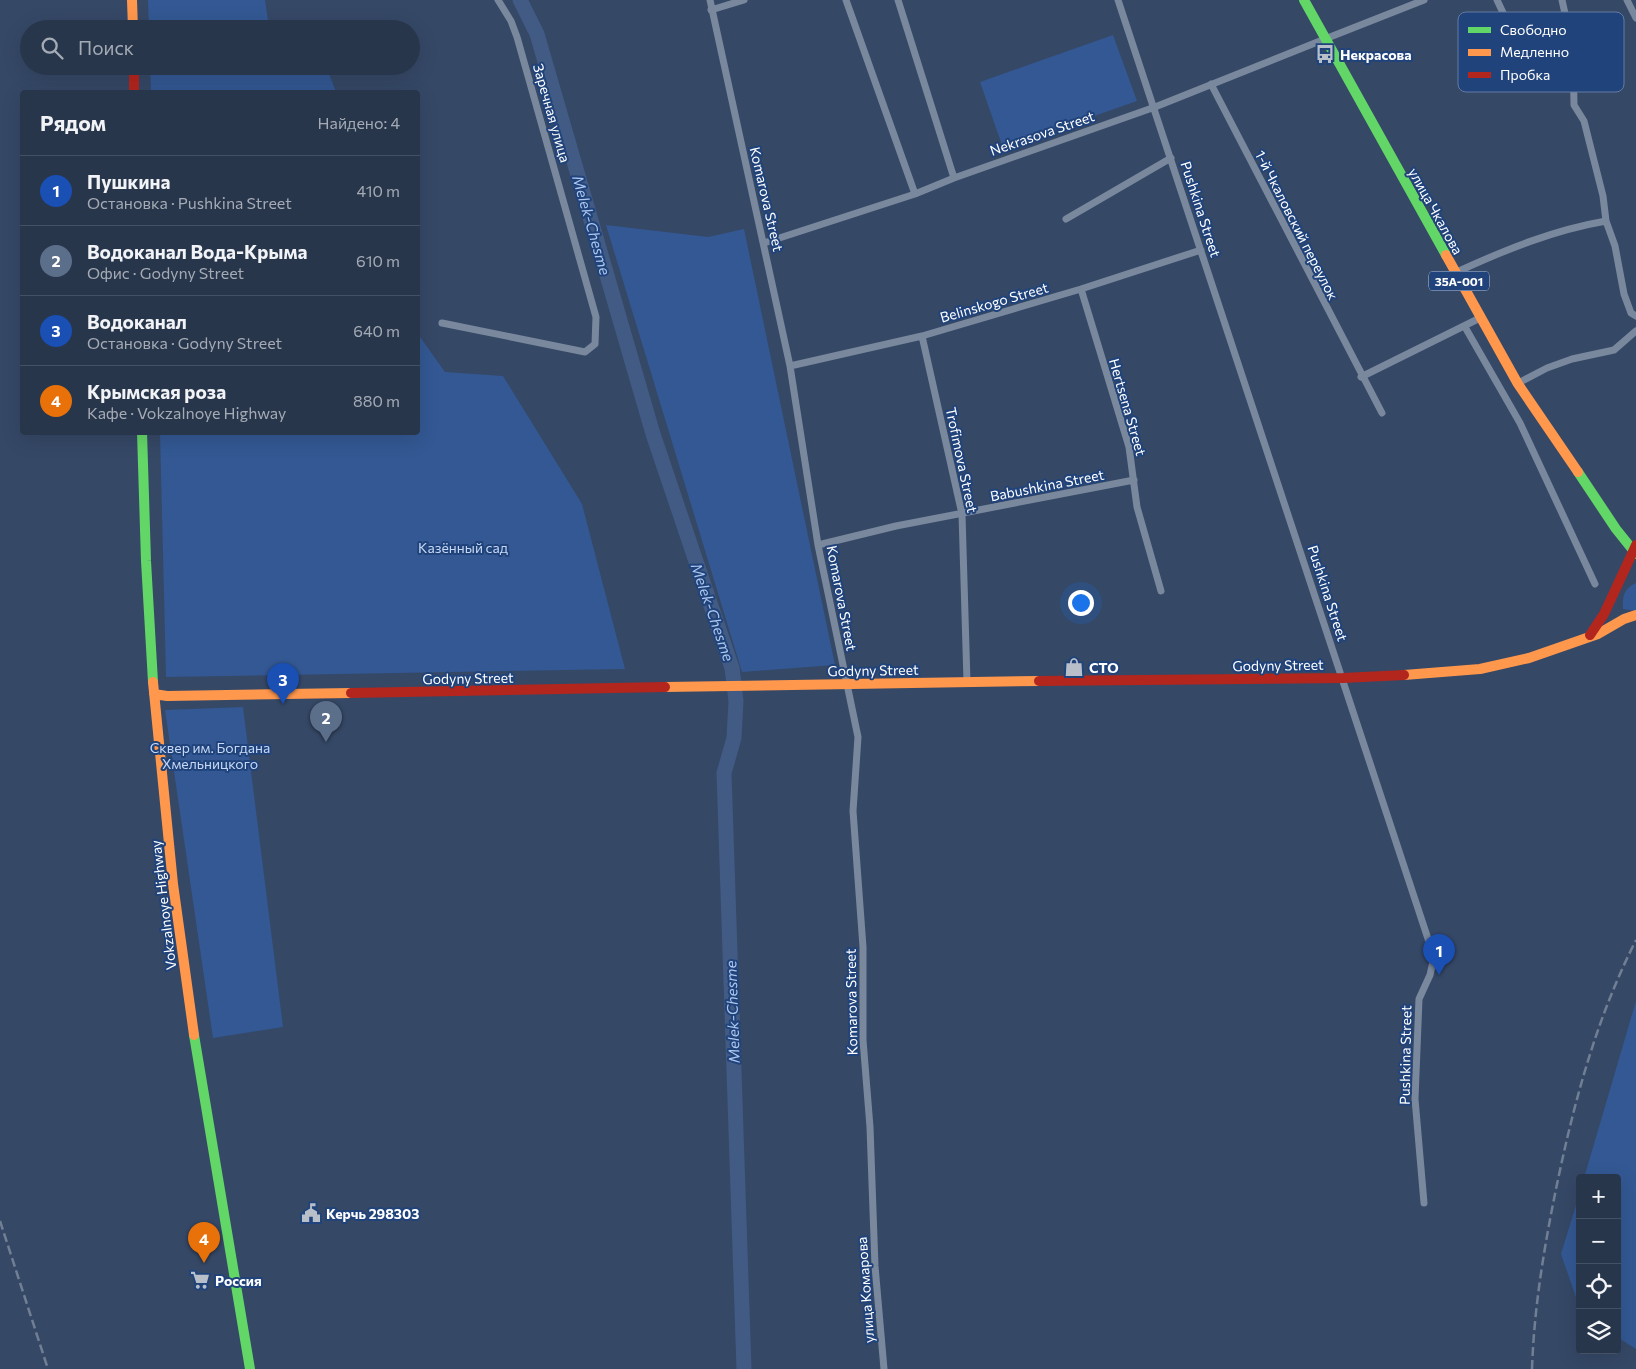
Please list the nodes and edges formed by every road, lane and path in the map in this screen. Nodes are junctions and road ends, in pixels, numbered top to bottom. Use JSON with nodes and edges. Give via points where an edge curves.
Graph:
{"nodes":[{"id":1,"x":132,"y":0,"type":"edge"},
{"id":2,"x":498,"y":0,"type":"edge"},
{"id":3,"x":710,"y":0,"type":"edge"},
{"id":4,"x":744,"y":0,"type":"edge"},
{"id":5,"x":846,"y":0,"type":"edge"},
{"id":6,"x":898,"y":0,"type":"edge"},
{"id":7,"x":1118,"y":0,"type":"edge"},
{"id":8,"x":1304,"y":0,"type":"edge"},
{"id":9,"x":1309,"y":0,"type":"edge"},
{"id":10,"x":1424,"y":0,"type":"edge"},
{"id":11,"x":1497,"y":0,"type":"edge"},
{"id":12,"x":1627,"y":0,"type":"edge"},
{"id":13,"x":711,"y":10,"type":"junction"},
{"id":14,"x":1503,"y":12,"type":"edge"},
{"id":15,"x":1636,"y":18,"type":"edge"},
{"id":16,"x":133,"y":20,"type":"edge"},
{"id":17,"x":1327,"y":38,"type":"junction"},
{"id":18,"x":134,"y":75,"type":"edge"},
{"id":19,"x":1211,"y":84,"type":"junction"},
{"id":20,"x":134,"y":90,"type":"edge"},
{"id":21,"x":1574,"y":92,"type":"edge"},
{"id":22,"x":1155,"y":106,"type":"junction"},
{"id":23,"x":1172,"y":158,"type":"junction"},
{"id":24,"x":954,"y":178,"type":"junction"},
{"id":25,"x":915,"y":194,"type":"junction"},
{"id":26,"x":1066,"y":219,"type":"dead end"},
{"id":27,"x":1606,"y":221,"type":"junction"},
{"id":28,"x":764,"y":243,"type":"junction"},
{"id":29,"x":1201,"y":250,"type":"junction"},
{"id":30,"x":1457,"y":272,"type":"junction"},
{"id":31,"x":1081,"y":289,"type":"junction"},
{"id":32,"x":1636,"y":316,"type":"edge"},
{"id":33,"x":1483,"y":317,"type":"junction"},
{"id":34,"x":442,"y":323,"type":"dead end"},
{"id":35,"x":1465,"y":327,"type":"junction"},
{"id":36,"x":1636,"y":331,"type":"edge"},
{"id":37,"x":922,"y":336,"type":"junction"},
{"id":38,"x":790,"y":366,"type":"junction"},
{"id":39,"x":1361,"y":377,"type":"junction"},
{"id":40,"x":1520,"y":382,"type":"junction"},
{"id":41,"x":1382,"y":413,"type":"dead end"},
{"id":42,"x":142,"y":435,"type":"edge"},
{"id":43,"x":1134,"y":480,"type":"junction"},
{"id":44,"x":962,"y":514,"type":"junction"},
{"id":45,"x":818,"y":545,"type":"junction"},
{"id":46,"x":1635,"y":548,"type":"edge"},
{"id":47,"x":1595,"y":584,"type":"dead end"},
{"id":48,"x":1161,"y":591,"type":"dead end"},
{"id":49,"x":1636,"y":615,"type":"edge"},
{"id":50,"x":1587,"y":638,"type":"junction"},
{"id":51,"x":1343,"y":678,"type":"junction"},
{"id":52,"x":967,"y":682,"type":"junction"},
{"id":53,"x":846,"y":684,"type":"junction"},
{"id":54,"x":154,"y":694,"type":"junction"},
{"id":55,"x":1424,"y":1204,"type":"dead end"},
{"id":56,"x":250,"y":1369,"type":"edge"},
{"id":57,"x":884,"y":1369,"type":"edge"}],
"edges":[{"from":1,"to":16,"type":"main road"},
{"from":2,"to":34,"type":"street","name":"Заречная улица","via":[[517,37],[596,317],[596,344],[585,352]]},
{"from":3,"to":13,"type":"street","name":"Komarova Street"},
{"from":4,"to":13,"type":"street"},
{"from":5,"to":25,"type":"street"},
{"from":6,"to":24,"type":"street"},
{"from":7,"to":22,"type":"street","name":"Pushkina Street"},
{"from":8,"to":17,"type":"main road","name":"улица Чкалова","number":"35А-001"},
{"from":9,"to":17,"type":"main road","name":"улица Чкалова","number":"35А-001"},
{"from":10,"to":17,"type":"street","name":"Nekrasova Street"},
{"from":11,"to":14,"type":"street"},
{"from":12,"to":15,"type":"street"},
{"from":13,"to":28,"type":"street","name":"Komarova Street"},
{"from":17,"to":19,"type":"street","name":"Nekrasova Street"},
{"from":17,"to":30,"type":"main road","name":"улица Чкалова","number":"35А-001"},
{"from":18,"to":20,"type":"main road"},
{"from":19,"to":22,"type":"street","name":"Nekrasova Street"},
{"from":19,"to":39,"type":"street","name":"1-й Чкаловский переулок"},
{"from":21,"to":27,"type":"street","via":[[1574,105],[1584,121],[1603,196]]},
{"from":22,"to":23,"type":"street","name":"Pushkina Street"},
{"from":22,"to":24,"type":"street","name":"Nekrasova Street"},
{"from":23,"to":26,"type":"street"},
{"from":23,"to":29,"type":"street","name":"Pushkina Street"},
{"from":24,"to":25,"type":"street","name":"Nekrasova Street"},
{"from":25,"to":28,"type":"street","name":"Nekrasova Street"},
{"from":27,"to":30,"type":"street","via":[[1525,242]]},
{"from":27,"to":32,"type":"street","via":[[1616,246],[1624,294],[1631,313]]},
{"from":28,"to":38,"type":"street","name":"Komarova Street"},
{"from":29,"to":31,"type":"street","name":"Belinskogo Street"},
{"from":29,"to":51,"type":"street","name":"Pushkina Street"},
{"from":30,"to":33,"type":"main road","name":"улица Чкалова","number":"35А-001"},
{"from":31,"to":37,"type":"street","name":"Belinskogo Street"},
{"from":31,"to":43,"type":"street","name":"Hertsena Street","via":[[1129,447]]},
{"from":33,"to":35,"type":"street"},
{"from":33,"to":40,"type":"main road","name":"улица Чкалова","number":"35А-001"},
{"from":35,"to":39,"type":"street"},
{"from":35,"to":47,"type":"street","via":[[1520,423]]},
{"from":36,"to":40,"type":"street","via":[[1614,350],[1572,359]]},
{"from":37,"to":38,"type":"street","name":"Belinskogo Street"},
{"from":37,"to":44,"type":"street","name":"Trofimova Street"},
{"from":38,"to":45,"type":"street","name":"Komarova Street"},
{"from":39,"to":41,"type":"street","name":"1-й Чкаловский переулок"},
{"from":40,"to":46,"type":"main road","name":"улица Чкалова","number":"35А-001","via":[[1616,528]]},
{"from":42,"to":54,"type":"main road","name":"Vokzalnoye Highway"},
{"from":43,"to":44,"type":"street","name":"Babushkina Street"},
{"from":43,"to":48,"type":"street","name":"Hertsena Street","via":[[1137,507]]},
{"from":44,"to":45,"type":"street","name":"Babushkina Street"},
{"from":44,"to":52,"type":"street","name":"Trofimova Street"},
{"from":45,"to":53,"type":"street","name":"Komarova Street"},
{"from":46,"to":50,"type":"main road","via":[[1606,613]]},
{"from":49,"to":50,"type":"main road","name":"Godyny Street"},
{"from":50,"to":51,"type":"main road","name":"Godyny Street","via":[[1543,654],[1480,669]]},
{"from":51,"to":52,"type":"main road","name":"Godyny Street"},
{"from":51,"to":55,"type":"street","name":"Pushkina Street","via":[[1434,956],[1419,999],[1415,1099]]},
{"from":52,"to":53,"type":"main road","name":"Godyny Street"},
{"from":53,"to":54,"type":"main road","name":"Godyny Street"},
{"from":53,"to":57,"type":"street","name":"Komarova Street","via":[[858,737],[853,811],[863,947],[862,1040]]},
{"from":54,"to":56,"type":"main road","name":"Vokzalnoye Highway","via":[[181,948]]}]}
